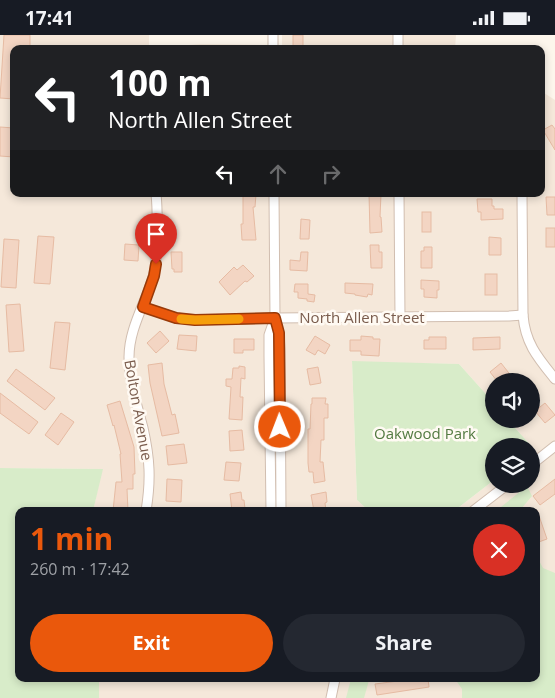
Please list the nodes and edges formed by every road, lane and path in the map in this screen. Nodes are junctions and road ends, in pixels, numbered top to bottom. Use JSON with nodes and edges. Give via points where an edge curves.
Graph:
{"nodes":[{"id":1,"x":156,"y":197,"type":"edge"},
{"id":2,"x":274,"y":197,"type":"edge"},
{"id":3,"x":399,"y":197,"type":"edge"},
{"id":4,"x":522,"y":197,"type":"edge"},
{"id":5,"x":143,"y":307,"type":"junction"},
{"id":6,"x":523,"y":315,"type":"junction"},
{"id":7,"x":400,"y":317,"type":"junction"},
{"id":8,"x":275,"y":318,"type":"junction"},
{"id":9,"x":555,"y":379,"type":"edge"},
{"id":10,"x":555,"y":446,"type":"edge"},
{"id":11,"x":540,"y":458,"type":"edge"},
{"id":12,"x":496,"y":493,"type":"edge"},
{"id":13,"x":146,"y":507,"type":"edge"},
{"id":14,"x":270,"y":507,"type":"edge"},
{"id":15,"x":282,"y":507,"type":"edge"},
{"id":16,"x":478,"y":507,"type":"edge"},
{"id":17,"x":334,"y":682,"type":"edge"},
{"id":18,"x":331,"y":698,"type":"edge"}],
"edges":[{"from":1,"to":5,"type":"street","name":"Bolton Avenue","via":[[156,264]]},
{"from":2,"to":8,"type":"street"},
{"from":3,"to":7,"type":"street"},
{"from":4,"to":6,"type":"street"},
{"from":5,"to":8,"type":"street","name":"North Allen Street","via":[[186,319]]},
{"from":5,"to":13,"type":"street","name":"Bolton Avenue","via":[[130,341],[129,355],[130,378],[149,465]]},
{"from":6,"to":7,"type":"street","name":"North Allen Street"},
{"from":6,"to":9,"type":"street","via":[[528,341]]},
{"from":7,"to":8,"type":"street","name":"North Allen Street"},
{"from":8,"to":14,"type":"street","via":[[269,335]]},
{"from":8,"to":15,"type":"street","via":[[280,349]]},
{"from":10,"to":11,"type":"street"},
{"from":12,"to":16,"type":"street"},
{"from":17,"to":18,"type":"street"}]}
